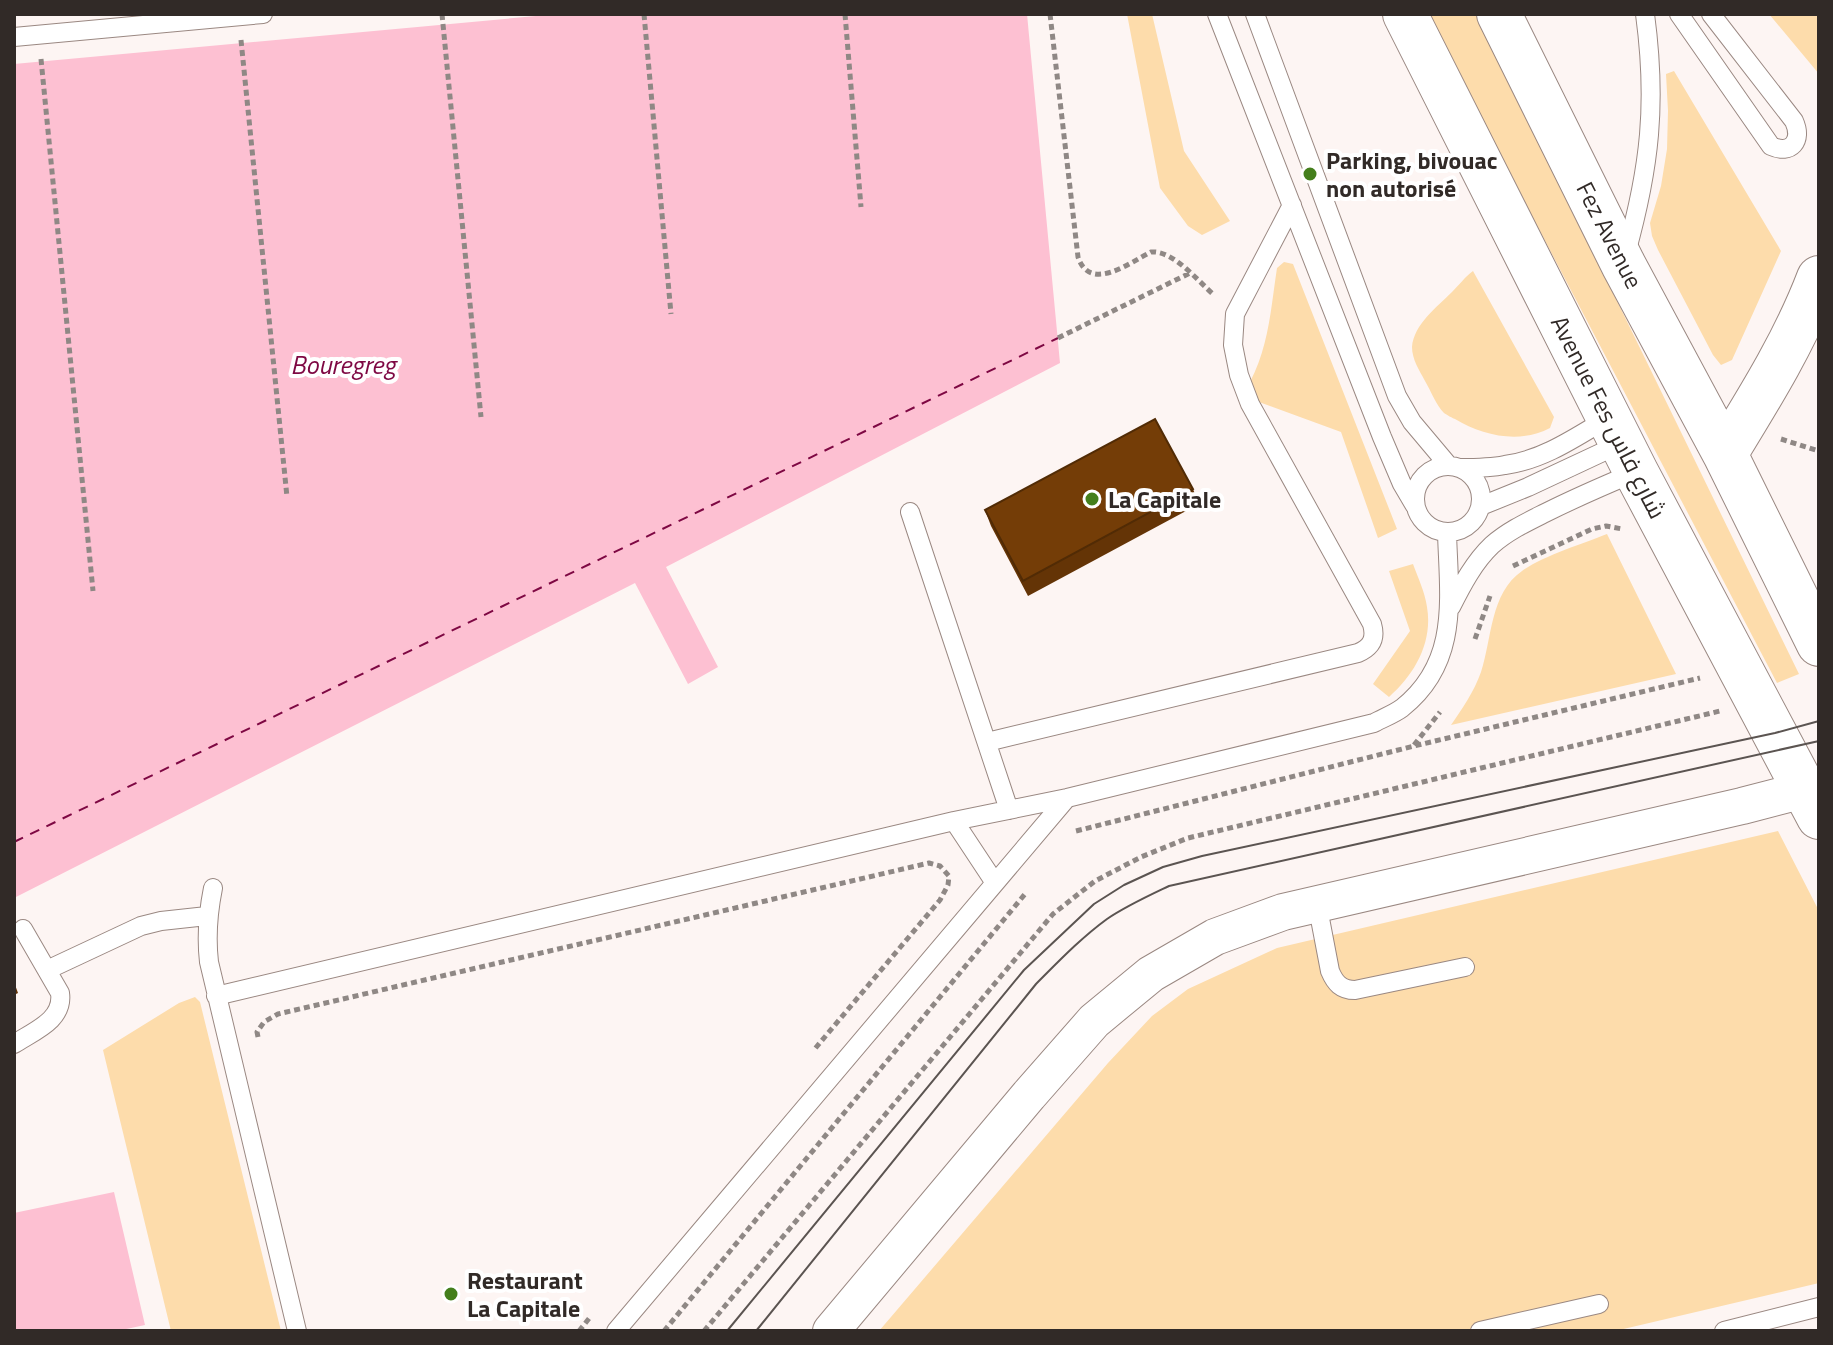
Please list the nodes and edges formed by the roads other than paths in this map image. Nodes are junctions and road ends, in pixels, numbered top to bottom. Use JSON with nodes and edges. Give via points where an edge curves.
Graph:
{"nodes":[{"id":1,"x":263,"y":14,"type":"edge"},
{"id":2,"x":1217,"y":14,"type":"edge"},
{"id":3,"x":1255,"y":14,"type":"edge"},
{"id":4,"x":1405,"y":14,"type":"edge"},
{"id":5,"x":1499,"y":14,"type":"edge"},
{"id":6,"x":1645,"y":14,"type":"edge"},
{"id":7,"x":1679,"y":14,"type":"edge"},
{"id":8,"x":1711,"y":14,"type":"edge"},
{"id":9,"x":14,"y":37,"type":"edge"},
{"id":10,"x":1292,"y":205,"type":"junction"},
{"id":11,"x":1623,"y":264,"type":"junction"},
{"id":12,"x":1819,"y":278,"type":"edge"},
{"id":13,"x":1622,"y":444,"type":"junction"},
{"id":14,"x":1725,"y":454,"type":"junction"},
{"id":15,"x":1454,"y":467,"type":"junction"},
{"id":16,"x":1415,"y":506,"type":"junction"},
{"id":17,"x":1481,"y":506,"type":"junction"},
{"id":18,"x":910,"y":512,"type":"dead end"},
{"id":19,"x":1469,"y":526,"type":"junction"},
{"id":20,"x":1447,"y":533,"type":"junction"},
{"id":21,"x":1491,"y":545,"type":"junction"},
{"id":22,"x":1450,"y":610,"type":"junction"},
{"id":23,"x":1819,"y":644,"type":"edge"},
{"id":24,"x":987,"y":742,"type":"junction"},
{"id":25,"x":1067,"y":798,"type":"junction"},
{"id":26,"x":1814,"y":798,"type":"edge"},
{"id":27,"x":1009,"y":810,"type":"junction"},
{"id":28,"x":954,"y":821,"type":"junction"},
{"id":29,"x":995,"y":883,"type":"junction"},
{"id":30,"x":213,"y":888,"type":"dead end"},
{"id":31,"x":1317,"y":903,"type":"junction"},
{"id":32,"x":207,"y":916,"type":"junction"},
{"id":33,"x":23,"y":929,"type":"dead end"},
{"id":34,"x":1465,"y":967,"type":"dead end"},
{"id":35,"x":47,"y":970,"type":"junction"},
{"id":36,"x":216,"y":996,"type":"junction"},
{"id":37,"x":14,"y":1044,"type":"edge"},
{"id":38,"x":1599,"y":1304,"type":"dead end"},
{"id":39,"x":1819,"y":1307,"type":"edge"},
{"id":40,"x":297,"y":1331,"type":"edge"},
{"id":41,"x":616,"y":1331,"type":"edge"},
{"id":42,"x":831,"y":1331,"type":"edge"},
{"id":43,"x":1480,"y":1331,"type":"edge"},
{"id":44,"x":1724,"y":1331,"type":"edge"}],
"edges":[{"from":1,"to":9,"type":"lane"},
{"from":2,"to":10,"type":"lane"},
{"from":3,"to":15,"type":"lane","via":[[1397,396],[1412,422]]},
{"from":4,"to":13,"type":"main road","name":"Avenue Fes شارع فاس"},
{"from":5,"to":11,"type":"main road","name":"Fez Avenue"},
{"from":6,"to":11,"type":"lane","via":[[1652,94],[1648,152]]},
{"from":7,"to":8,"type":"lane","via":[[1771,146],[1790,148],[1797,140],[1794,121]]},
{"from":10,"to":16,"type":"lane","via":[[1382,437]]},
{"from":10,"to":24,"type":"lane","via":[[1235,314],[1233,345],[1250,404],[1372,624],[1373,642],[1358,653]]},
{"from":11,"to":14,"type":"main road","name":"Fez Avenue"},
{"from":12,"to":14,"type":"main road","via":[[1769,382]]},
{"from":13,"to":15,"type":"lane","via":[[1557,448],[1507,465]]},
{"from":13,"to":17,"type":"lane"},
{"from":13,"to":21,"type":"lane","via":[[1581,495]]},
{"from":13,"to":26,"type":"main road","name":"Avenue Fes شارع فاس"},
{"from":14,"to":23,"type":"main road"},
{"from":15,"to":16,"type":"lane","via":[[1427,473],[1419,483]]},
{"from":15,"to":17,"type":"lane","via":[[1478,483]]},
{"from":16,"to":20,"type":"lane","via":[[1426,525]]},
{"from":17,"to":19,"type":"lane"},
{"from":18,"to":24,"type":"lane"},
{"from":19,"to":20,"type":"lane"},
{"from":19,"to":21,"type":"lane"},
{"from":20,"to":22,"type":"lane"},
{"from":21,"to":22,"type":"lane"},
{"from":22,"to":25,"type":"lane","via":[[1447,639],[1421,690],[1374,723]]},
{"from":24,"to":27,"type":"lane"},
{"from":25,"to":27,"type":"lane"},
{"from":25,"to":29,"type":"lane"},
{"from":26,"to":31,"type":"street"},
{"from":27,"to":28,"type":"lane"},
{"from":28,"to":29,"type":"lane"},
{"from":28,"to":36,"type":"lane"},
{"from":29,"to":41,"type":"lane"},
{"from":30,"to":32,"type":"lane"},
{"from":31,"to":34,"type":"lane","via":[[1330,971],[1340,987],[1355,990]]},
{"from":31,"to":42,"type":"street","via":[[1215,937],[1151,974],[1094,1021]]},
{"from":32,"to":35,"type":"lane","via":[[141,926]]},
{"from":32,"to":36,"type":"lane"},
{"from":33,"to":35,"type":"lane"},
{"from":35,"to":37,"type":"lane","via":[[60,993],[58,1011]]},
{"from":36,"to":40,"type":"lane"},
{"from":38,"to":43,"type":"lane"},
{"from":39,"to":44,"type":"lane"}]}
